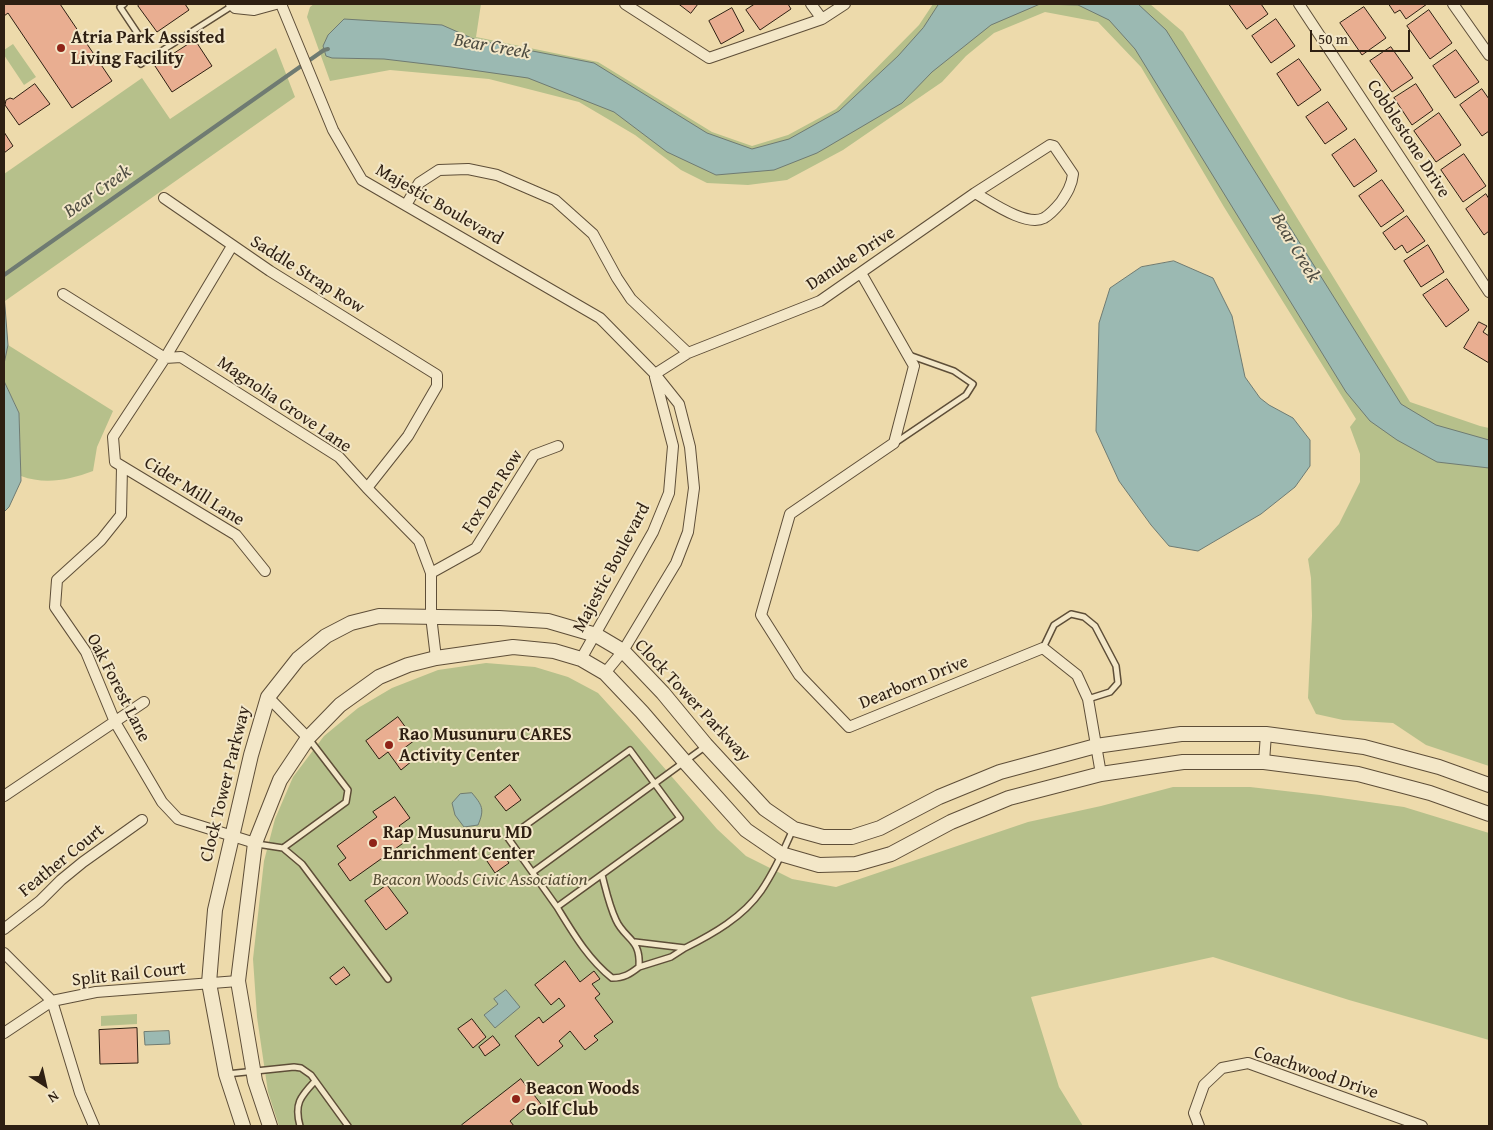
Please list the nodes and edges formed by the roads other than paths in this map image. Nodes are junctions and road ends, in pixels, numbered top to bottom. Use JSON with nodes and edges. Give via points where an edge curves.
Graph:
{"nodes":[{"id":1,"x":124,"y":4,"type":"edge"},
{"id":2,"x":276,"y":4,"type":"edge"},
{"id":3,"x":281,"y":4,"type":"edge"},
{"id":4,"x":625,"y":4,"type":"edge"},
{"id":5,"x":811,"y":4,"type":"edge"},
{"id":6,"x":845,"y":4,"type":"edge"},
{"id":7,"x":1300,"y":4,"type":"edge"},
{"id":8,"x":1453,"y":4,"type":"edge"},
{"id":9,"x":232,"y":5,"type":"edge"},
{"id":10,"x":822,"y":19,"type":"junction"},
{"id":11,"x":140,"y":37,"type":"dead end"},
{"id":12,"x":1489,"y":55,"type":"edge"},
{"id":13,"x":141,"y":64,"type":"dead end"},
{"id":14,"x":975,"y":193,"type":"junction"},
{"id":15,"x":164,"y":198,"type":"dead end"},
{"id":16,"x":406,"y":205,"type":"junction"},
{"id":17,"x":232,"y":246,"type":"junction"},
{"id":18,"x":861,"y":273,"type":"junction"},
{"id":19,"x":1489,"y":292,"type":"edge"},
{"id":20,"x":62,"y":294,"type":"dead end"},
{"id":21,"x":688,"y":353,"type":"junction"},
{"id":22,"x":908,"y":355,"type":"junction"},
{"id":23,"x":165,"y":358,"type":"junction"},
{"id":24,"x":654,"y":374,"type":"junction"},
{"id":25,"x":894,"y":443,"type":"junction"},
{"id":26,"x":558,"y":446,"type":"dead end"},
{"id":27,"x":122,"y":467,"type":"junction"},
{"id":28,"x":367,"y":488,"type":"junction"},
{"id":29,"x":265,"y":571,"type":"dead end"},
{"id":30,"x":431,"y":573,"type":"junction"},
{"id":31,"x":431,"y":616,"type":"junction"},
{"id":32,"x":596,"y":635,"type":"junction"},
{"id":33,"x":1043,"y":648,"type":"junction"},
{"id":34,"x":623,"y":651,"type":"junction"},
{"id":35,"x":436,"y":658,"type":"junction"},
{"id":36,"x":581,"y":658,"type":"junction"},
{"id":37,"x":605,"y":673,"type":"junction"},
{"id":38,"x":268,"y":697,"type":"junction"},
{"id":39,"x":1088,"y":698,"type":"junction"},
{"id":40,"x":144,"y":702,"type":"dead end"},
{"id":41,"x":115,"y":722,"type":"junction"},
{"id":42,"x":1266,"y":734,"type":"junction"},
{"id":43,"x":308,"y":738,"type":"junction"},
{"id":44,"x":708,"y":746,"type":"junction"},
{"id":45,"x":1096,"y":746,"type":"junction"},
{"id":46,"x":685,"y":762,"type":"junction"},
{"id":47,"x":1264,"y":762,"type":"junction"},
{"id":48,"x":1101,"y":774,"type":"junction"},
{"id":49,"x":655,"y":784,"type":"junction"},
{"id":50,"x":1489,"y":785,"type":"edge"},
{"id":51,"x":4,"y":796,"type":"edge"},
{"id":52,"x":1489,"y":814,"type":"edge"},
{"id":53,"x":142,"y":820,"type":"dead end"},
{"id":54,"x":794,"y":829,"type":"junction"},
{"id":55,"x":232,"y":836,"type":"junction"},
{"id":56,"x":255,"y":843,"type":"junction"},
{"id":57,"x":283,"y":848,"type":"junction"},
{"id":58,"x":781,"y":854,"type":"junction"},
{"id":59,"x":533,"y":872,"type":"junction"},
{"id":60,"x":602,"y":875,"type":"junction"},
{"id":61,"x":558,"y":906,"type":"junction"},
{"id":62,"x":4,"y":929,"type":"edge"},
{"id":63,"x":635,"y":942,"type":"junction"},
{"id":64,"x":685,"y":948,"type":"junction"},
{"id":65,"x":4,"y":953,"type":"edge"},
{"id":66,"x":638,"y":967,"type":"junction"},
{"id":67,"x":388,"y":979,"type":"dead end"},
{"id":68,"x":238,"y":981,"type":"junction"},
{"id":69,"x":209,"y":983,"type":"junction"},
{"id":70,"x":52,"y":1001,"type":"junction"},
{"id":71,"x":4,"y":1034,"type":"edge"},
{"id":72,"x":253,"y":1072,"type":"junction"},
{"id":73,"x":226,"y":1074,"type":"junction"},
{"id":74,"x":315,"y":1081,"type":"junction"},
{"id":75,"x":94,"y":1126,"type":"edge"},
{"id":76,"x":243,"y":1126,"type":"edge"},
{"id":77,"x":270,"y":1126,"type":"edge"},
{"id":78,"x":300,"y":1126,"type":"edge"},
{"id":79,"x":348,"y":1126,"type":"edge"},
{"id":80,"x":1199,"y":1126,"type":"edge"},
{"id":81,"x":1422,"y":1126,"type":"edge"}],
"edges":[{"from":1,"to":11,"type":"lane","via":[[120,7]]},
{"from":2,"to":9,"type":"street","via":[[254,10]]},
{"from":3,"to":16,"type":"street","name":"Majestic Boulevard","via":[[333,130],[362,180]]},
{"from":4,"to":10,"type":"street","via":[[709,58]]},
{"from":5,"to":10,"type":"street"},
{"from":6,"to":10,"type":"street"},
{"from":7,"to":19,"type":"street","name":"Cobblestone Drive"},
{"from":8,"to":12,"type":"street"},
{"from":9,"to":13,"type":"lane"},
{"from":14,"to":14,"type":"street","name":"Danube Drive","via":[[1050,145],[1054,146],[1073,174],[1066,195],[1042,219],[1030,220],[1015,215]]},
{"from":14,"to":18,"type":"street","name":"Danube Drive"},
{"from":15,"to":17,"type":"street","name":"Saddle Strap Row"},
{"from":16,"to":21,"type":"street","via":[[419,182],[439,170],[468,169],[498,175],[556,200],[593,234],[631,300]]},
{"from":16,"to":24,"type":"street","name":"Majestic Boulevard","via":[[600,318]]},
{"from":17,"to":23,"type":"street","name":"Oak Forest Lane"},
{"from":17,"to":28,"type":"street","name":"Saddle Strap Row","via":[[437,375],[437,386],[408,436]]},
{"from":18,"to":21,"type":"street","name":"Danube Drive","via":[[820,301]]},
{"from":18,"to":22,"type":"street"},
{"from":20,"to":23,"type":"street","name":"Magnolia Grove Lane"},
{"from":21,"to":24,"type":"street","name":"Danube Drive"},
{"from":22,"to":25,"type":"street","via":[[914,366]]},
{"from":22,"to":25,"type":"lane","via":[[954,372],[973,384],[966,395]]},
{"from":23,"to":27,"type":"street","name":"Oak Forest Lane","via":[[113,437],[115,462]]},
{"from":23,"to":28,"type":"street","name":"Magnolia Grove Lane","via":[[181,357],[339,456]]},
{"from":24,"to":32,"type":"street","name":"Majestic Boulevard","via":[[673,446],[669,493],[653,532]]},
{"from":24,"to":34,"type":"street","name":"Majestic Boulevard","via":[[679,404],[690,447],[694,488],[688,532],[676,563]]},
{"from":25,"to":33,"type":"street","name":"Dearborn Drive","via":[[790,514],[761,615],[799,675],[849,727]]},
{"from":26,"to":30,"type":"street","name":"Fox Den Row","via":[[534,455],[476,548]]},
{"from":27,"to":29,"type":"street","name":"Cider Mill Lane","via":[[236,535]]},
{"from":27,"to":41,"type":"street","name":"Oak Forest Lane","via":[[121,515],[101,540],[57,580],[55,607],[86,652]]},
{"from":28,"to":30,"type":"street","name":"Magnolia Grove Lane","via":[[418,540]]},
{"from":30,"to":31,"type":"street","name":"Magnolia Grove Lane"},
{"from":31,"to":32,"type":"street","name":"Clock Tower Parkway","via":[[548,621]]},
{"from":31,"to":35,"type":"street","name":"Magnolia Grove Lane"},
{"from":31,"to":38,"type":"street","name":"Clock Tower Parkway","via":[[380,616],[351,623],[326,636],[298,659]]},
{"from":32,"to":34,"type":"street","name":"Clock Tower Parkway"},
{"from":32,"to":36,"type":"street","name":"Majestic Boulevard"},
{"from":33,"to":39,"type":"street","via":[[1078,675]]},
{"from":33,"to":39,"type":"lane","via":[[1054,625],[1071,614],[1084,617],[1095,626],[1116,666],[1118,683],[1110,692]]},
{"from":34,"to":37,"type":"street","name":"Majestic Boulevard"},
{"from":34,"to":44,"type":"street","name":"Clock Tower Parkway"},
{"from":35,"to":36,"type":"street","via":[[513,647],[554,651]]},
{"from":35,"to":43,"type":"street","via":[[408,664],[380,677],[340,705]]},
{"from":36,"to":37,"type":"street"},
{"from":37,"to":46,"type":"street"},
{"from":38,"to":43,"type":"street"},
{"from":38,"to":55,"type":"street","name":"Clock Tower Parkway"},
{"from":39,"to":45,"type":"street"},
{"from":40,"to":41,"type":"street"},
{"from":41,"to":51,"type":"street"},
{"from":41,"to":55,"type":"street","name":"Oak Forest Lane","via":[[162,802],[178,818]]},
{"from":42,"to":45,"type":"street","name":"Clock Tower Parkway","via":[[1181,734]]},
{"from":42,"to":47,"type":"street"},
{"from":42,"to":50,"type":"street","name":"Clock Tower Parkway","via":[[1364,747],[1439,767]]},
{"from":43,"to":56,"type":"street","via":[[280,780]]},
{"from":43,"to":57,"type":"lane","via":[[348,790],[346,802]]},
{"from":44,"to":46,"type":"lane"},
{"from":44,"to":54,"type":"street","name":"Clock Tower Parkway","via":[[765,808]]},
{"from":45,"to":48,"type":"street"},
{"from":45,"to":54,"type":"street","name":"Clock Tower Parkway","via":[[1000,772],[939,797],[880,828],[852,837],[823,837]]},
{"from":46,"to":49,"type":"lane"},
{"from":46,"to":58,"type":"street","via":[[746,830]]},
{"from":47,"to":48,"type":"street","via":[[1183,762]]},
{"from":47,"to":52,"type":"street","via":[[1358,774],[1430,793]]},
{"from":48,"to":58,"type":"street","via":[[1009,798],[951,822],[891,854],[856,864],[819,865]]},
{"from":49,"to":59,"type":"lane"},
{"from":49,"to":59,"type":"lane","via":[[630,750],[508,838]]},
{"from":49,"to":60,"type":"lane","via":[[680,818]]},
{"from":53,"to":62,"type":"street","name":"Feather Court","via":[[83,862]]},
{"from":54,"to":58,"type":"lane"},
{"from":55,"to":56,"type":"street","name":"Oak Forest Lane"},
{"from":55,"to":69,"type":"street","name":"Clock Tower Parkway","via":[[215,910]]},
{"from":56,"to":57,"type":"lane"},
{"from":56,"to":68,"type":"street"},
{"from":57,"to":67,"type":"lane","via":[[302,864]]},
{"from":58,"to":64,"type":"lane","via":[[762,891],[748,907],[712,935]]},
{"from":59,"to":61,"type":"lane"},
{"from":60,"to":61,"type":"lane"},
{"from":60,"to":63,"type":"lane","via":[[616,922]]},
{"from":61,"to":66,"type":"lane","via":[[576,939],[612,978],[623,978]]},
{"from":63,"to":64,"type":"lane"},
{"from":63,"to":66,"type":"lane"},
{"from":64,"to":66,"type":"lane","via":[[671,957]]},
{"from":65,"to":70,"type":"street"},
{"from":68,"to":69,"type":"street","name":"Split Rail Court"},
{"from":68,"to":72,"type":"street"},
{"from":69,"to":70,"type":"street","name":"Split Rail Court","via":[[96,992]]},
{"from":69,"to":73,"type":"street","name":"Clock Tower Parkway"},
{"from":70,"to":71,"type":"street","name":"Split Rail Court"},
{"from":70,"to":75,"type":"street","via":[[80,1093]]},
{"from":72,"to":73,"type":"lane"},
{"from":72,"to":74,"type":"lane","via":[[302,1068]]},
{"from":72,"to":77,"type":"street"},
{"from":73,"to":76,"type":"street","name":"Clock Tower Parkway"},
{"from":74,"to":78,"type":"lane","via":[[302,1095],[297,1109]]},
{"from":74,"to":79,"type":"lane"},
{"from":80,"to":81,"type":"street","name":"Coachwood Drive","via":[[1194,1113],[1204,1085],[1222,1068],[1248,1063]]}]}
